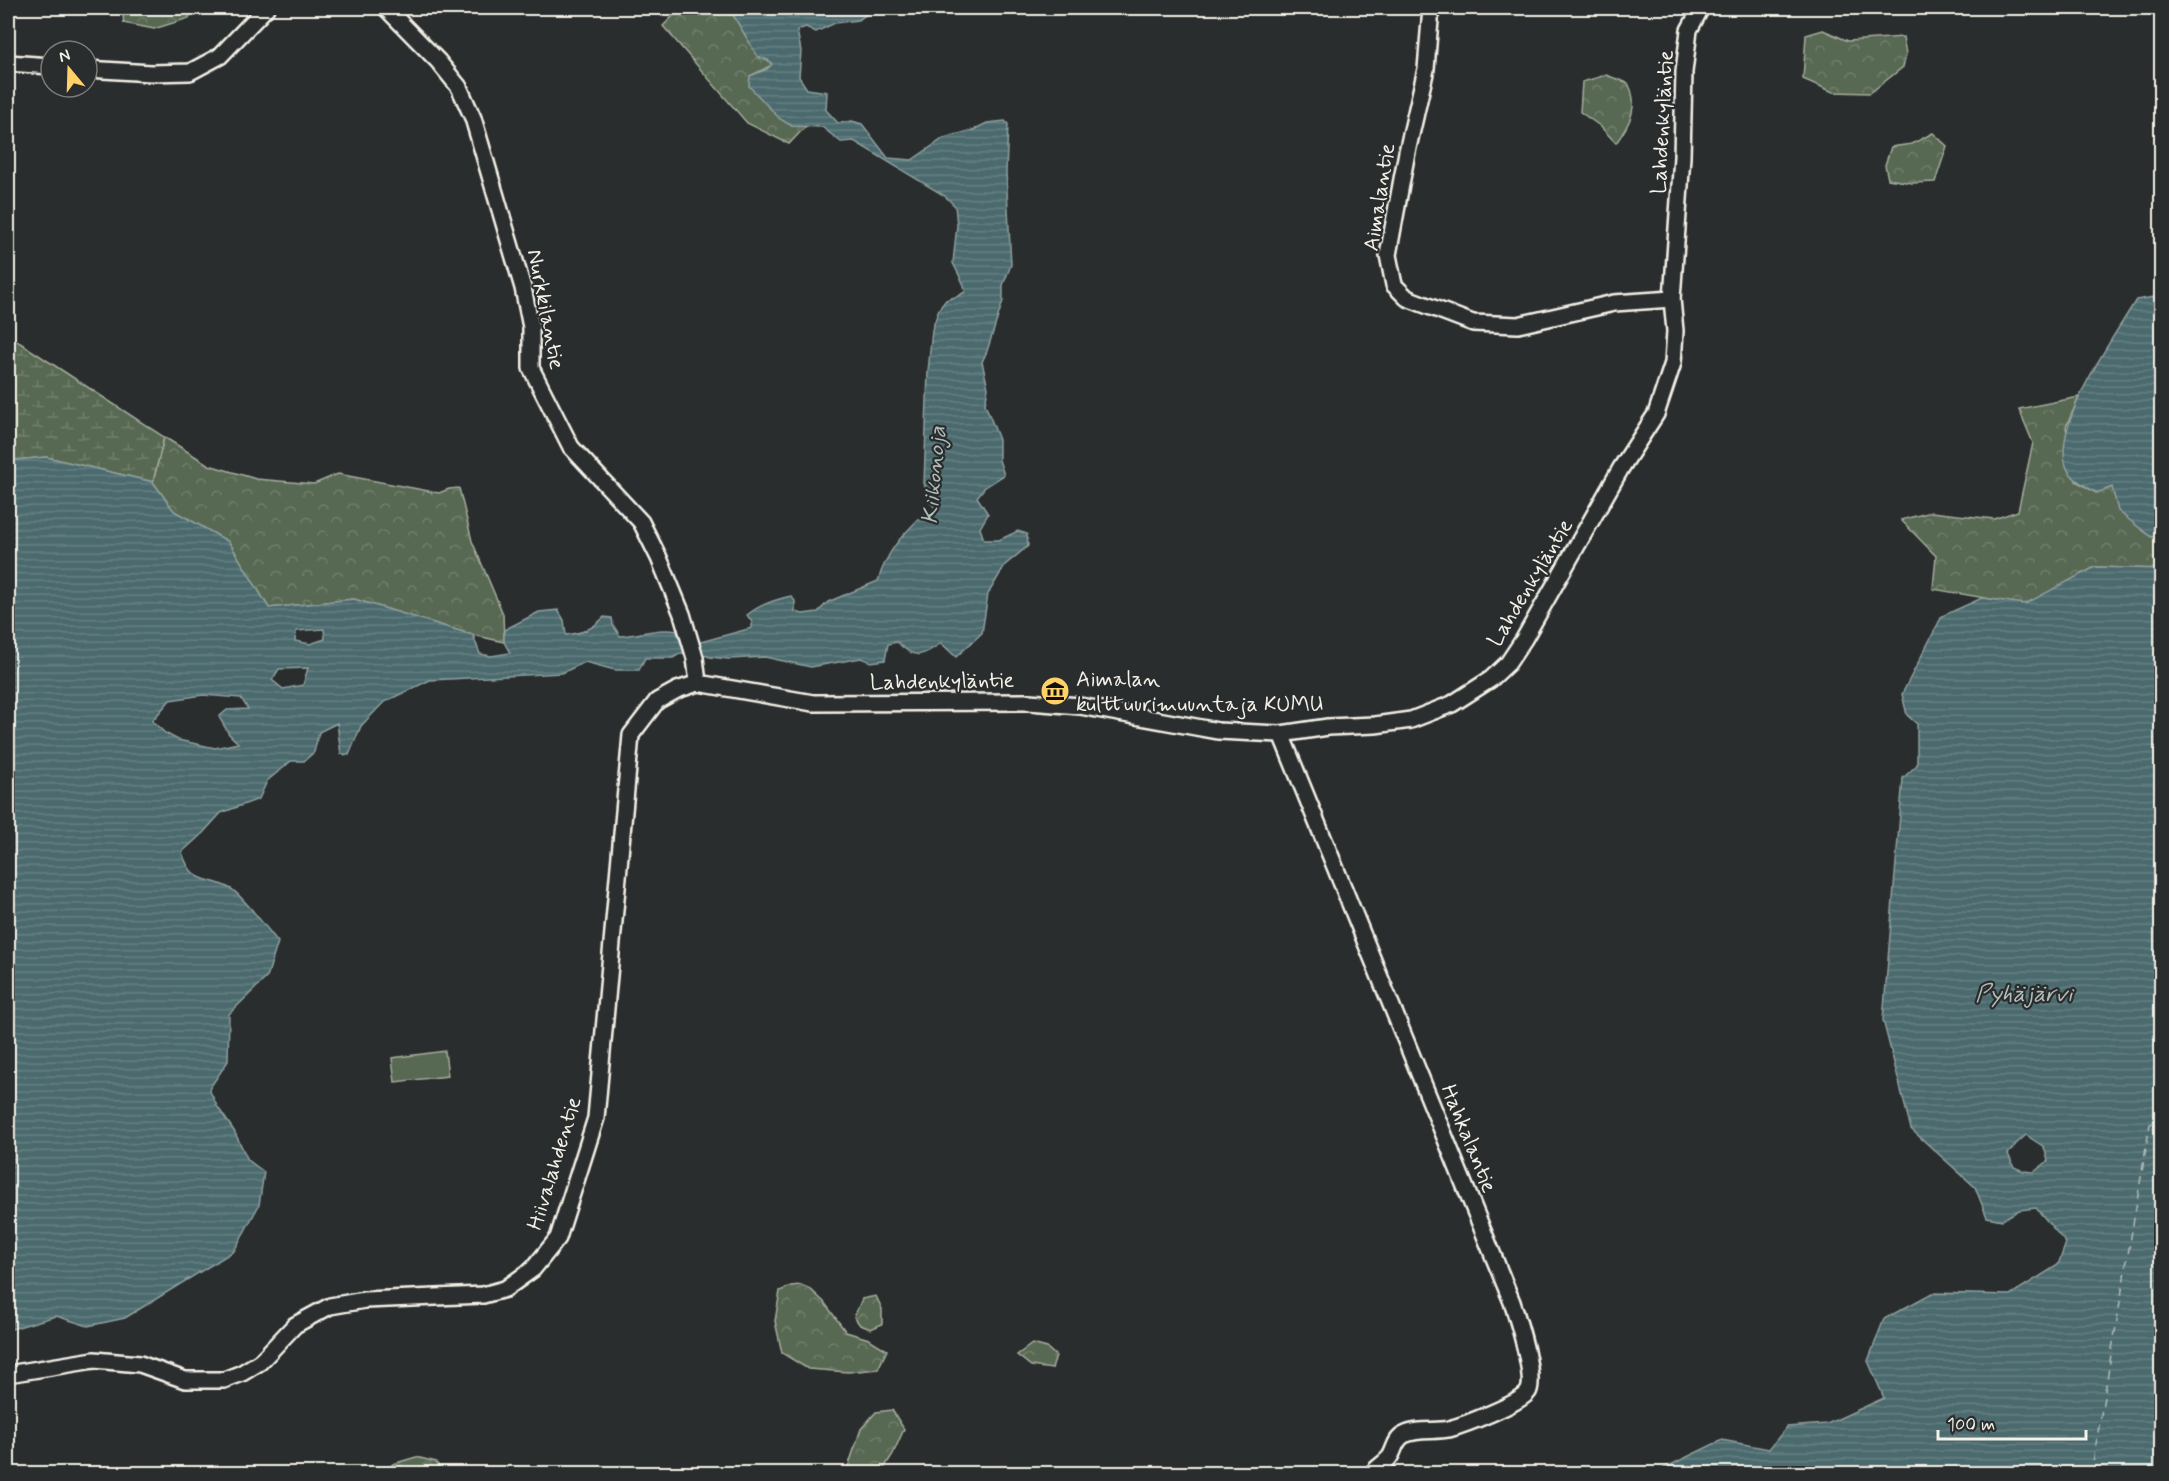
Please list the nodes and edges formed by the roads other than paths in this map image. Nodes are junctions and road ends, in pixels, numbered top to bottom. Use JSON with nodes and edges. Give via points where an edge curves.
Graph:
{"nodes":[{"id":1,"x":266,"y":8,"type":"edge"},
{"id":2,"x":386,"y":8,"type":"edge"},
{"id":3,"x":1431,"y":8,"type":"edge"},
{"id":4,"x":1701,"y":8,"type":"edge"},
{"id":5,"x":8,"y":63,"type":"edge"},
{"id":6,"x":39,"y":65,"type":"edge"},
{"id":7,"x":99,"y":70,"type":"edge"},
{"id":8,"x":1672,"y":299,"type":"junction"},
{"id":9,"x":698,"y":683,"type":"junction"},
{"id":10,"x":1281,"y":734,"type":"junction"},
{"id":11,"x":8,"y":1374,"type":"edge"},
{"id":12,"x":1372,"y":1473,"type":"edge"}],
"edges":[{"from":1,"to":7,"type":"street","via":[[220,56],[190,72]]},
{"from":2,"to":9,"type":"street","name":"Nurkkilantie","via":[[459,87],[476,126],[523,288],[531,327],[531,368],[571,447],[641,522],[682,614]]},
{"from":3,"to":8,"type":"street","name":"Aimalantie","via":[[1426,69],[1388,255],[1394,285],[1407,298],[1473,322],[1518,325],[1614,303]]},
{"from":4,"to":8,"type":"street","name":"Lahdenkyläntie","via":[[1689,30],[1684,72]]},
{"from":5,"to":6,"type":"street"},
{"from":8,"to":10,"type":"street","name":"Lahdenkyläntie","via":[[1673,363],[1656,414],[1508,663],[1452,704],[1412,720]]},
{"from":9,"to":10,"type":"street","name":"Lahdenkyläntie","via":[[813,703],[1029,702],[1080,706],[1218,731]]},
{"from":9,"to":11,"type":"street","name":"Hiivalahdentie","via":[[657,701],[631,735],[596,1118],[558,1239],[533,1269],[505,1289],[483,1295],[365,1300],[330,1306],[295,1325],[260,1362],[224,1380],[185,1380],[140,1364],[94,1360]]},
{"from":10,"to":12,"type":"street","name":"Hahkalantie","via":[[1512,1302],[1531,1384],[1520,1398],[1469,1422],[1447,1430],[1404,1435],[1390,1457]]}]}
